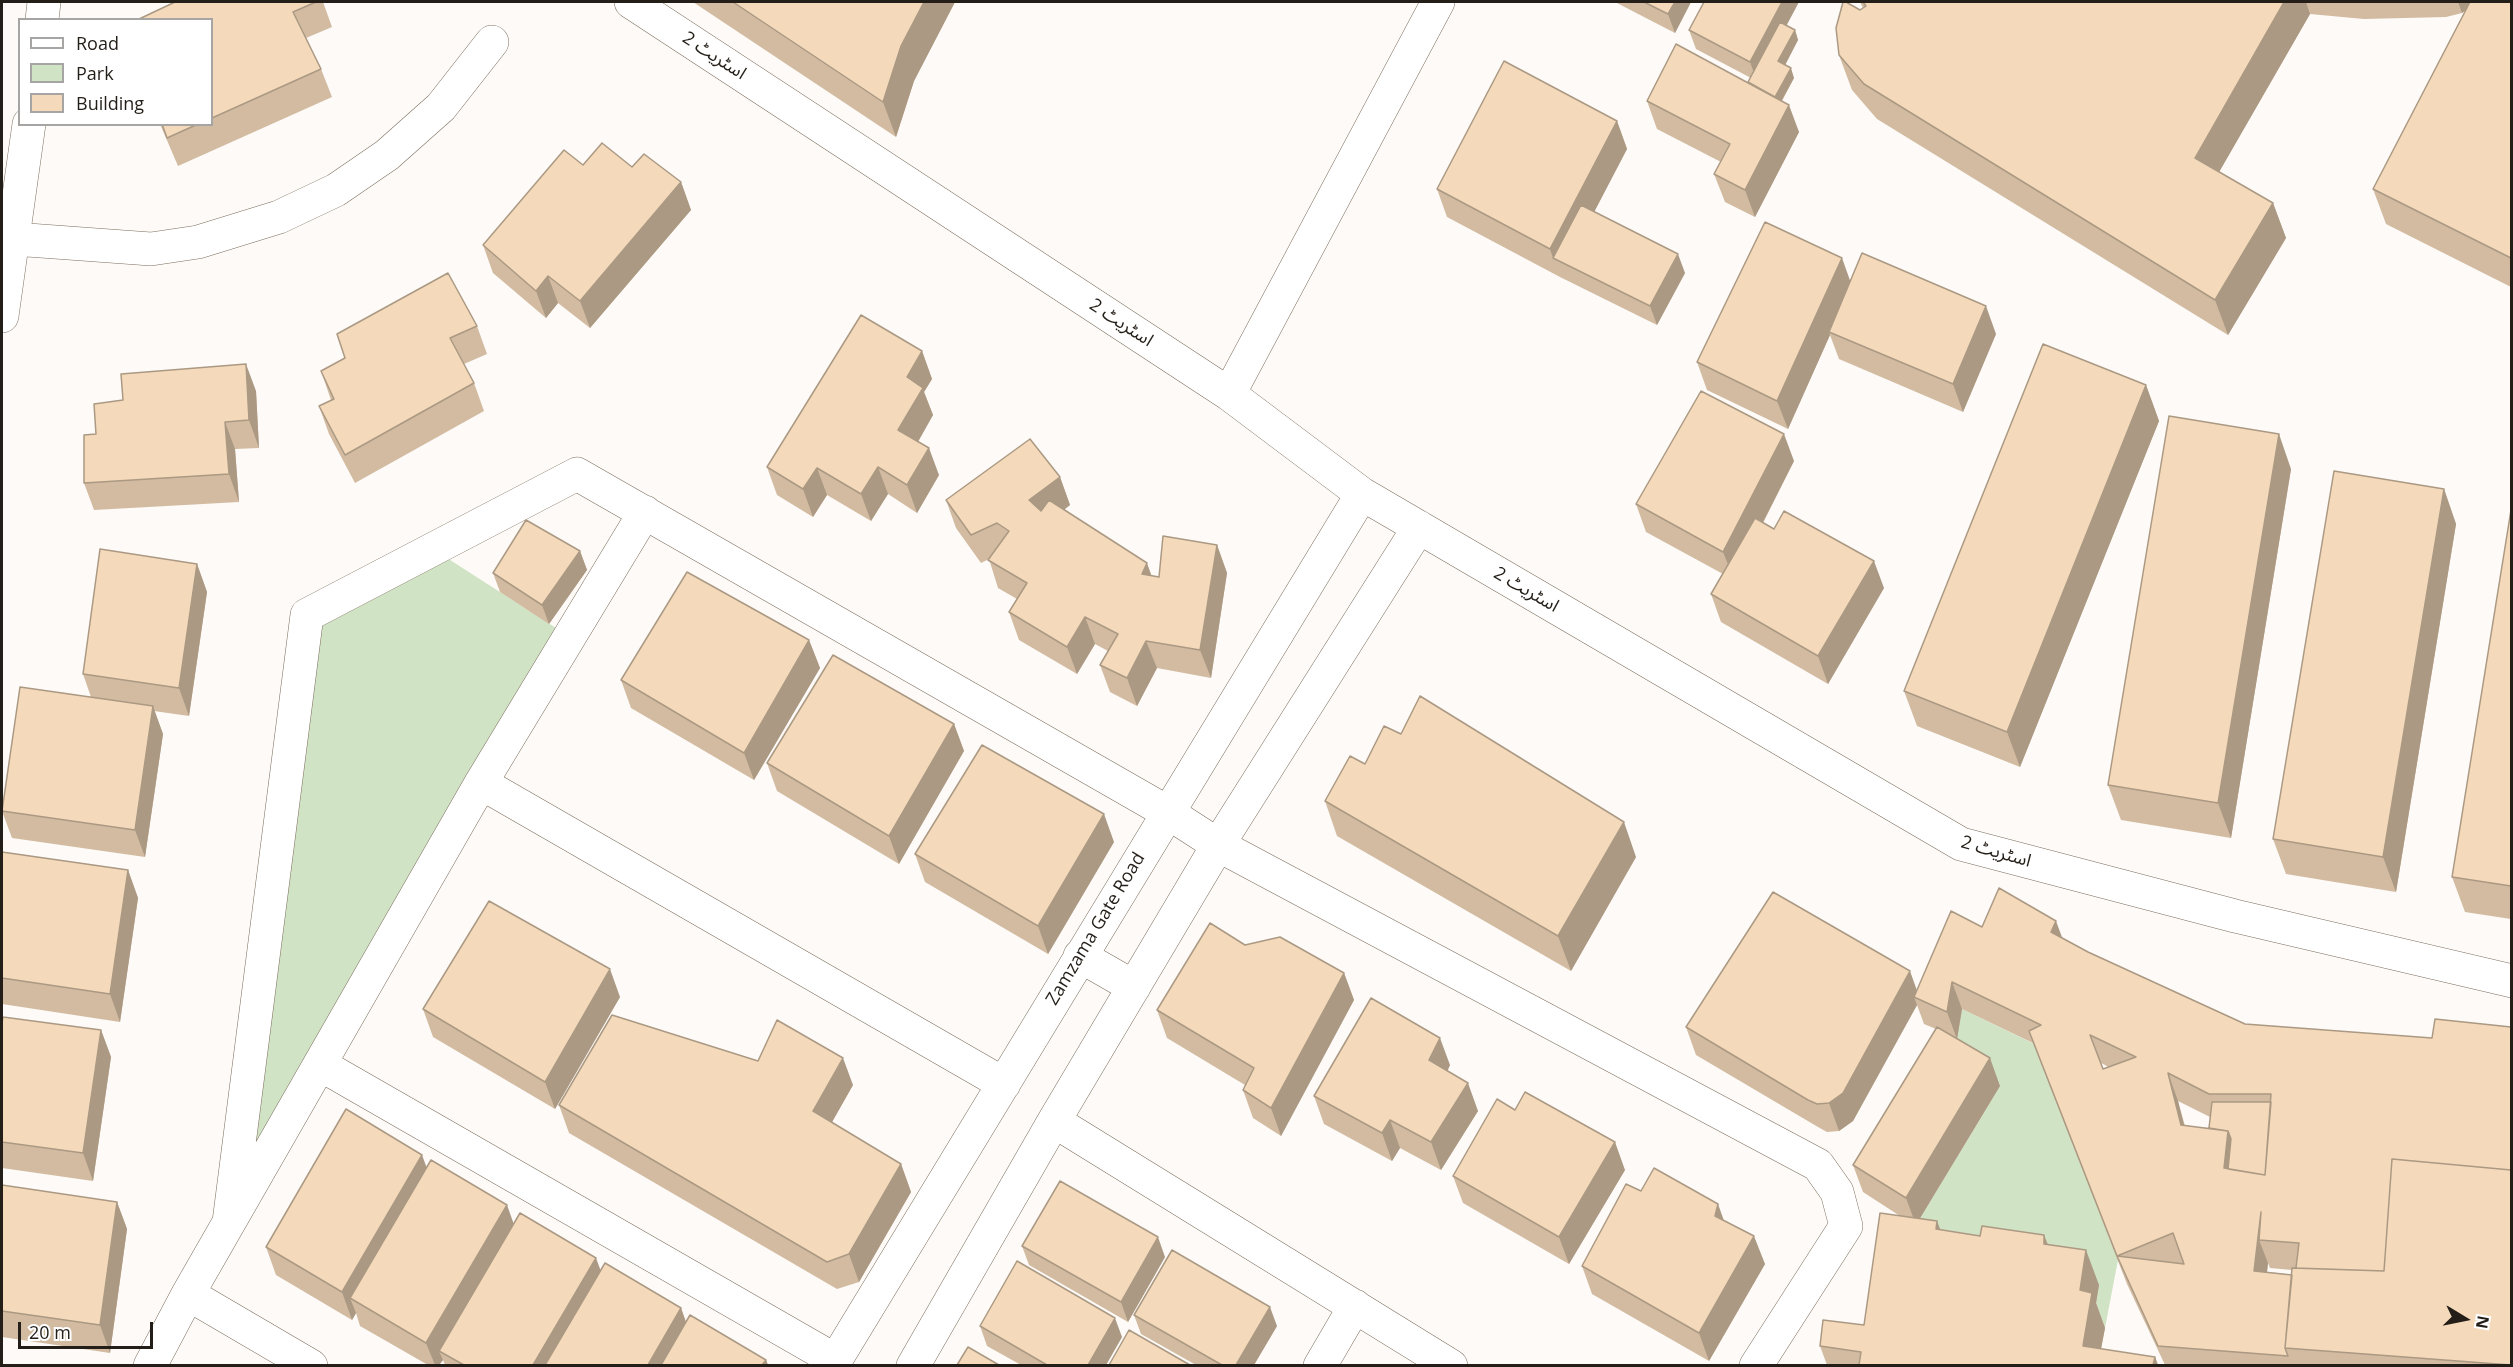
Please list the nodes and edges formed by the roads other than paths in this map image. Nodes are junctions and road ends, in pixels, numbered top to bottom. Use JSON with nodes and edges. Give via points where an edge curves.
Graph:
{"nodes":[{"id":1,"x":44,"y":2,"type":"edge"},
{"id":2,"x":631,"y":2,"type":"edge"},
{"id":3,"x":1438,"y":2,"type":"edge"},
{"id":4,"x":42,"y":18,"type":"edge"},
{"id":5,"x":492,"y":42,"type":"dead end"},
{"id":6,"x":29,"y":126,"type":"edge"},
{"id":7,"x":15,"y":239,"type":"junction"},
{"id":8,"x":2,"y":316,"type":"edge"},
{"id":9,"x":1229,"y":394,"type":"junction"},
{"id":10,"x":1362,"y":494,"type":"junction"},
{"id":11,"x":645,"y":512,"type":"junction"},
{"id":12,"x":1419,"y":527,"type":"junction"},
{"id":13,"x":481,"y":783,"type":"junction"},
{"id":14,"x":1167,"y":812,"type":"junction"},
{"id":15,"x":1218,"y":845,"type":"junction"},
{"id":16,"x":1080,"y":956,"type":"junction"},
{"id":17,"x":2511,"y":981,"type":"edge"},
{"id":18,"x":1134,"y":987,"type":"junction"},
{"id":19,"x":321,"y":1065,"type":"junction"},
{"id":20,"x":1004,"y":1084,"type":"junction"},
{"id":21,"x":1054,"y":1121,"type":"junction"},
{"id":22,"x":229,"y":1222,"type":"junction"},
{"id":23,"x":188,"y":1294,"type":"junction"},
{"id":24,"x":1354,"y":1306,"type":"junction"},
{"id":25,"x":833,"y":1363,"type":"edge"},
{"id":26,"x":150,"y":1365,"type":"edge"},
{"id":27,"x":311,"y":1365,"type":"edge"},
{"id":28,"x":913,"y":1365,"type":"edge"},
{"id":29,"x":1320,"y":1365,"type":"edge"},
{"id":30,"x":1451,"y":1365,"type":"edge"},
{"id":31,"x":1756,"y":1365,"type":"edge"}],
"edges":[{"from":1,"to":4,"type":"street"},
{"from":2,"to":9,"type":"street","name":"اسٹریٹ 2"},
{"from":3,"to":9,"type":"street"},
{"from":5,"to":7,"type":"street","via":[[441,106],[387,155],[336,190],[279,217],[198,242],[151,249]]},
{"from":6,"to":7,"type":"street"},
{"from":7,"to":8,"type":"street"},
{"from":9,"to":10,"type":"street","name":"اسٹریٹ 2"},
{"from":10,"to":12,"type":"street","name":"اسٹریٹ 2"},
{"from":10,"to":14,"type":"street","name":"Zamzama Gate Road"},
{"from":11,"to":13,"type":"street"},
{"from":11,"to":14,"type":"street"},
{"from":11,"to":22,"type":"street","via":[[577,474],[307,615]]},
{"from":12,"to":15,"type":"street"},
{"from":12,"to":17,"type":"street","name":"اسٹریٹ 2","via":[[1961,844],[2235,916]]},
{"from":13,"to":19,"type":"street"},
{"from":13,"to":20,"type":"street"},
{"from":14,"to":15,"type":"street"},
{"from":14,"to":16,"type":"street","name":"Zamzama Gate Road"},
{"from":15,"to":18,"type":"street"},
{"from":15,"to":31,"type":"street","via":[[1818,1165],[1838,1192],[1846,1226]]},
{"from":16,"to":18,"type":"street"},
{"from":16,"to":20,"type":"street","name":"Zamzama Gate Road"},
{"from":18,"to":21,"type":"street"},
{"from":19,"to":22,"type":"street"},
{"from":19,"to":25,"type":"street"},
{"from":20,"to":25,"type":"street","name":"Zamzama Gate Road"},
{"from":21,"to":24,"type":"street"},
{"from":21,"to":28,"type":"street"},
{"from":22,"to":23,"type":"street"},
{"from":23,"to":26,"type":"street"},
{"from":23,"to":27,"type":"street"},
{"from":24,"to":29,"type":"street"},
{"from":24,"to":30,"type":"street"}]}
